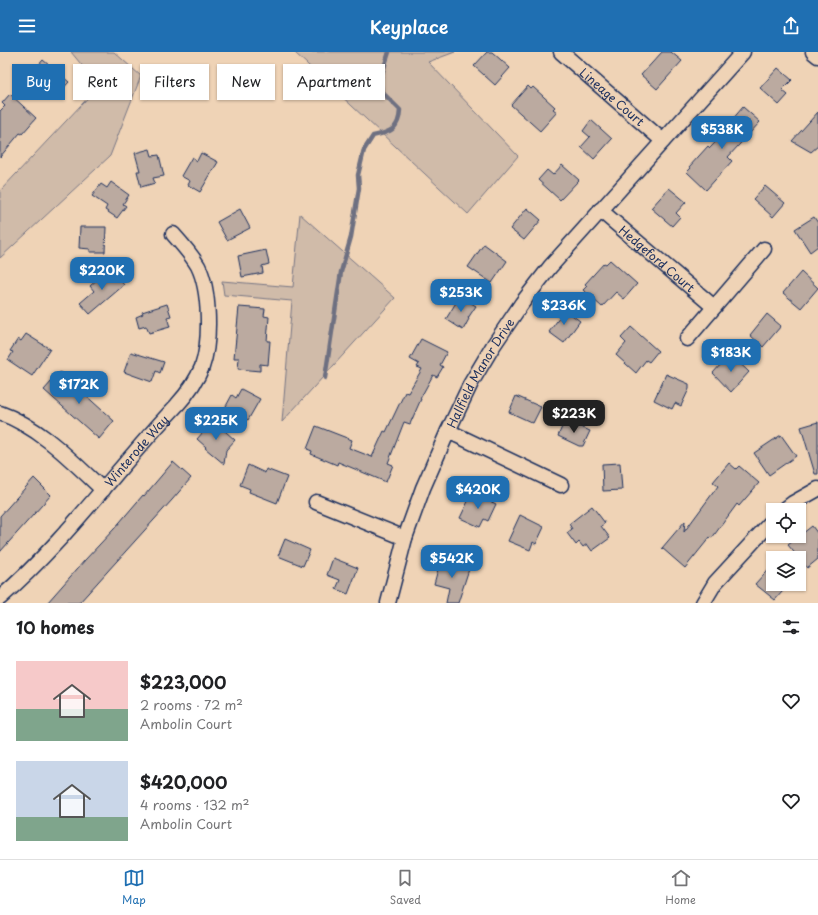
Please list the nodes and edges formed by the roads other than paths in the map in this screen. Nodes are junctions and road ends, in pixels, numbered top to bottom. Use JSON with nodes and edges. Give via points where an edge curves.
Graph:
{"nodes":[{"id":1,"x":561,"y":52,"type":"edge"},
{"id":2,"x":743,"y":52,"type":"edge"},
{"id":3,"x":813,"y":52,"type":"edge"},
{"id":4,"x":818,"y":56,"type":"edge"},
{"id":5,"x":663,"y":141,"type":"junction"},
{"id":6,"x":600,"y":210,"type":"junction"},
{"id":7,"x":173,"y":234,"type":"dead end"},
{"id":8,"x":764,"y":249,"type":"dead end"},
{"id":9,"x":714,"y":306,"type":"junction"},
{"id":10,"x":687,"y":339,"type":"dead end"},
{"id":11,"x":0,"y":413,"type":"edge"},
{"id":12,"x":448,"y":431,"type":"junction"},
{"id":13,"x":560,"y":485,"type":"dead end"},
{"id":14,"x":818,"y":489,"type":"edge"},
{"id":15,"x":103,"y":490,"type":"junction"},
{"id":16,"x":316,"y":502,"type":"dead end"},
{"id":17,"x":794,"y":503,"type":"edge"},
{"id":18,"x":766,"y":528,"type":"edge"},
{"id":19,"x":405,"y":538,"type":"junction"},
{"id":20,"x":0,"y":598,"type":"edge"},
{"id":21,"x":388,"y":603,"type":"edge"},
{"id":22,"x":703,"y":603,"type":"edge"}],
"edges":[{"from":1,"to":5,"type":"street","name":"Lineage Court"},
{"from":2,"to":5,"type":"street","name":"Hallfield Manor Drive"},
{"from":3,"to":4,"type":"street"},
{"from":5,"to":6,"type":"street","name":"Hallfield Manor Drive"},
{"from":6,"to":9,"type":"street","name":"Hedgeford Court"},
{"from":6,"to":12,"type":"street","name":"Hallfield Manor Drive","via":[[522,303],[478,371]]},
{"from":7,"to":15,"type":"street","name":"Winterode Way","via":[[197,265],[204,280],[208,322],[202,366],[188,392]]},
{"from":8,"to":9,"type":"street"},
{"from":9,"to":10,"type":"street"},
{"from":11,"to":15,"type":"street","via":[[31,428]]},
{"from":12,"to":13,"type":"street"},
{"from":12,"to":19,"type":"street","name":"Hallfield Manor Drive"},
{"from":14,"to":17,"type":"street"},
{"from":15,"to":20,"type":"street","name":"Winterode Way","via":[[24,578]]},
{"from":16,"to":19,"type":"street"},
{"from":18,"to":22,"type":"street","via":[[715,583]]},
{"from":19,"to":21,"type":"street","name":"Hallfield Manor Drive"}]}
